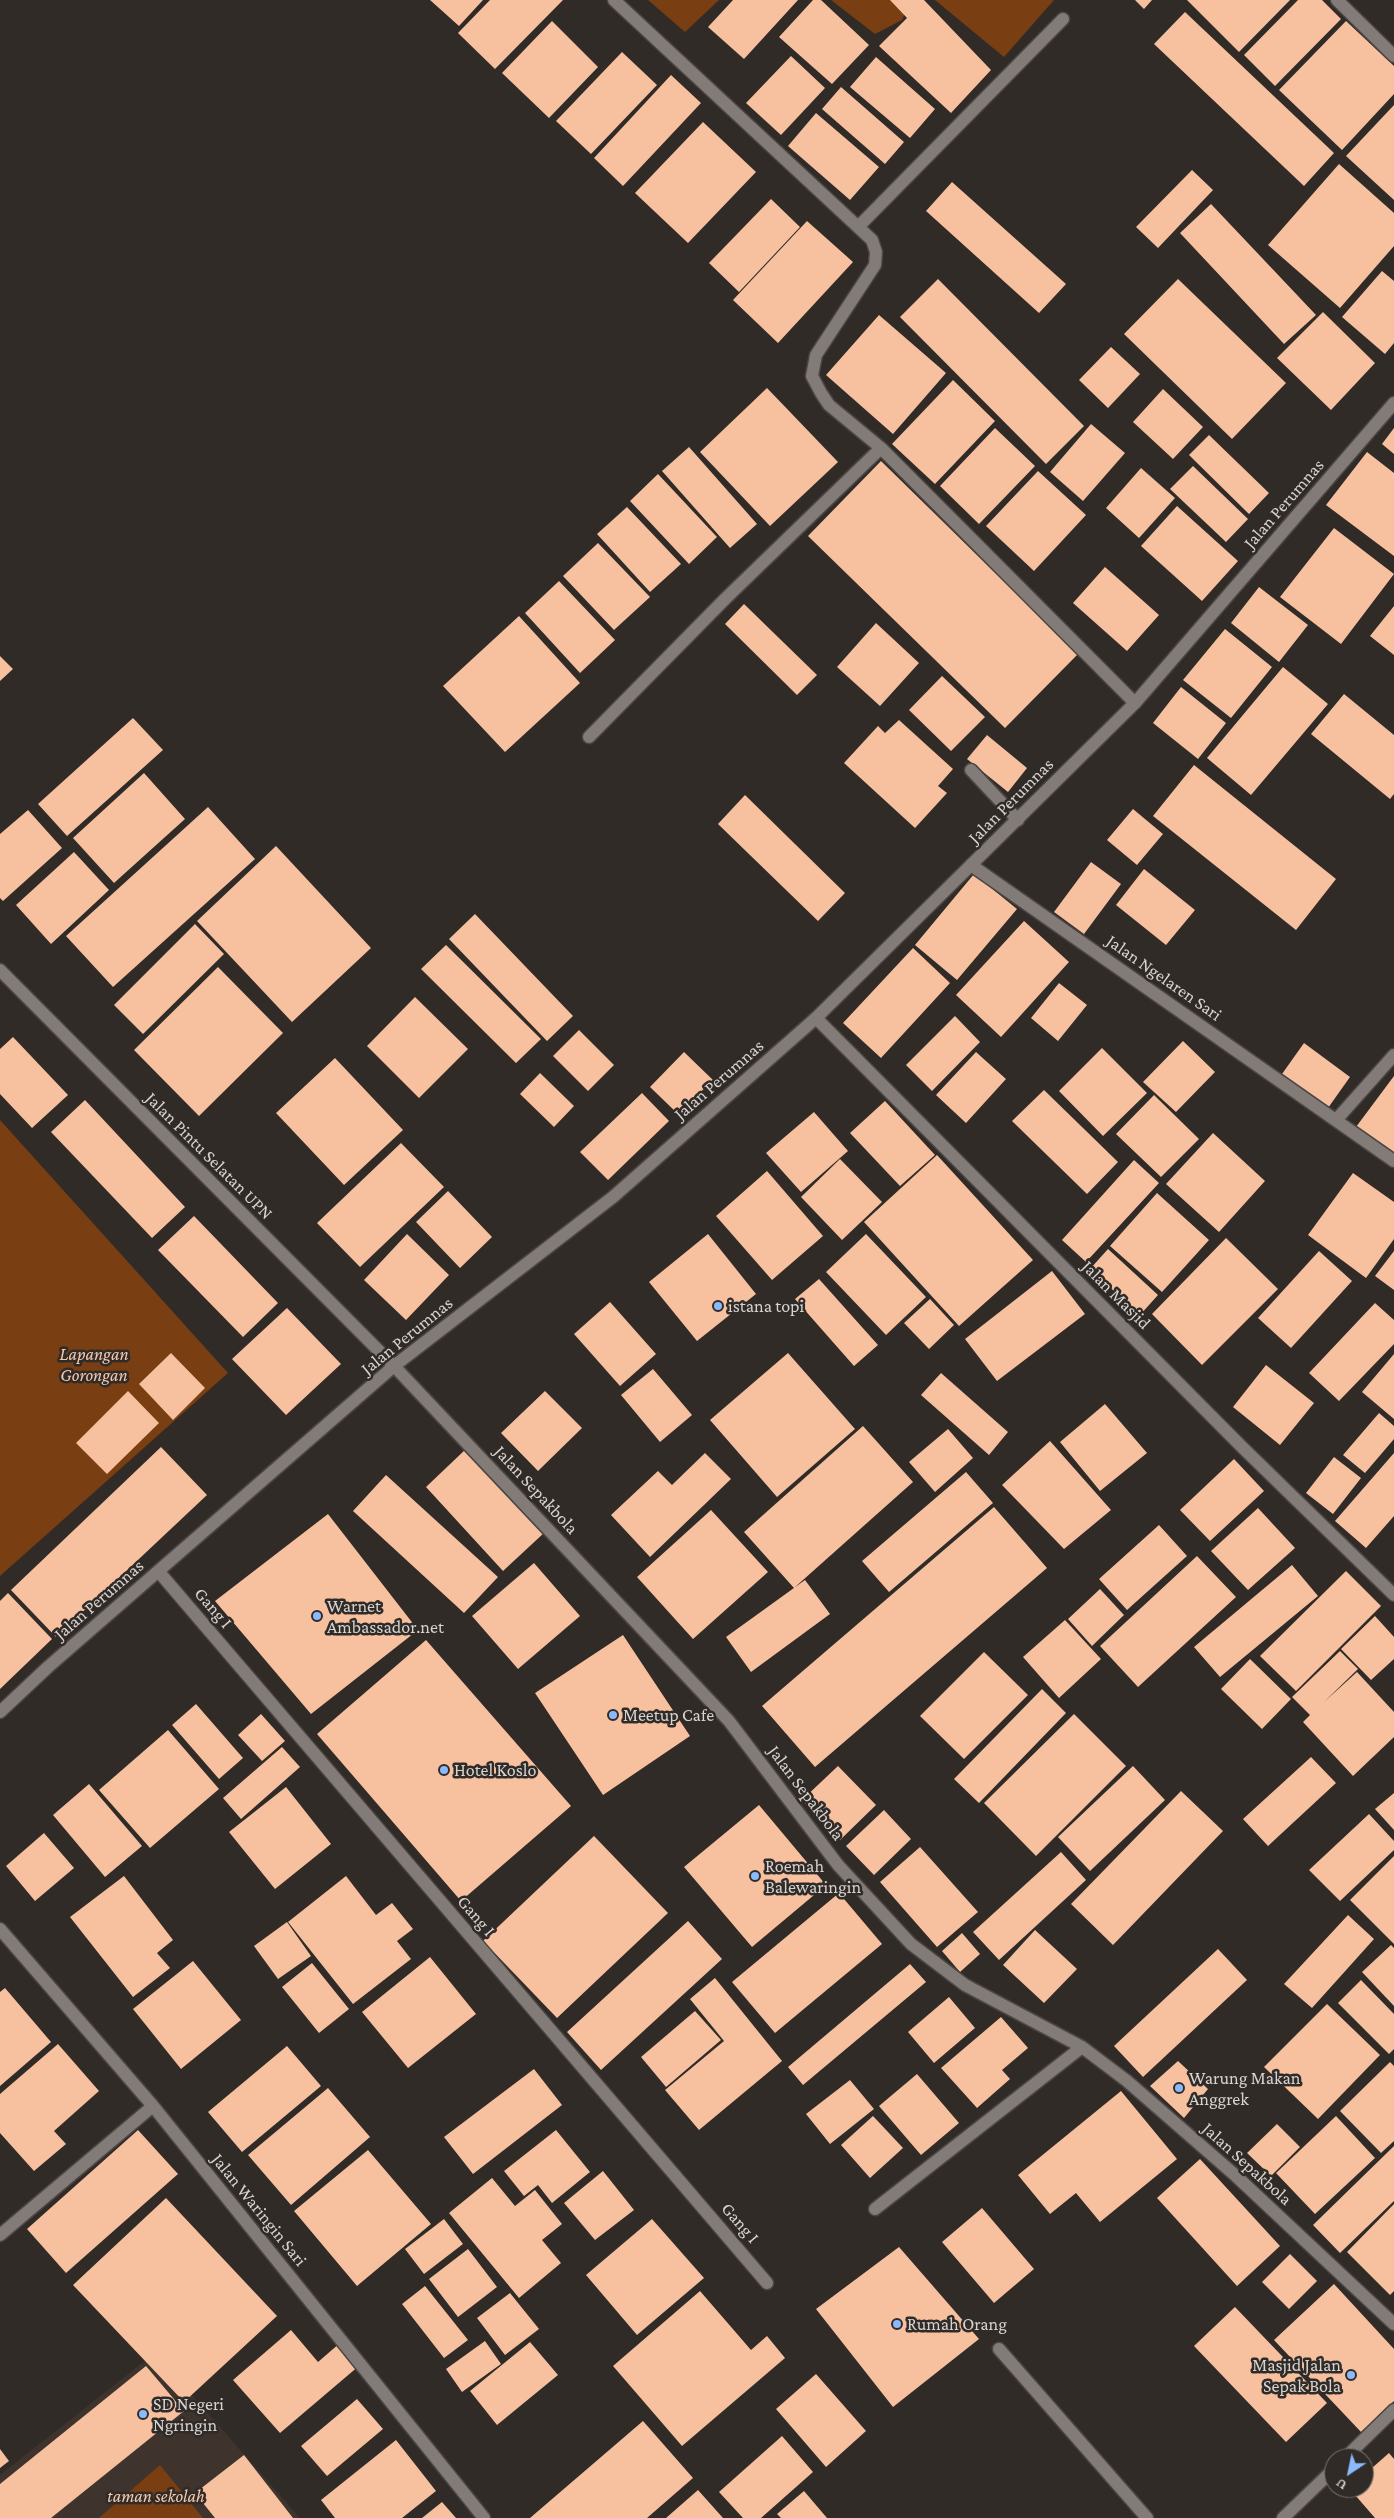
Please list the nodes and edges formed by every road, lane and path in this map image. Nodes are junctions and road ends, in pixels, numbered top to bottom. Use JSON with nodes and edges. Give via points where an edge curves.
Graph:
{"nodes":[{"id":1,"x":614,"y":0,"type":"edge"},
{"id":2,"x":1337,"y":0,"type":"edge"},
{"id":3,"x":1062,"y":19,"type":"dead end"},
{"id":4,"x":1394,"y":56,"type":"edge"},
{"id":5,"x":858,"y":227,"type":"junction"},
{"id":6,"x":1394,"y":403,"type":"edge"},
{"id":7,"x":881,"y":448,"type":"junction"},
{"id":8,"x":1135,"y":703,"type":"junction"},
{"id":9,"x":589,"y":737,"type":"dead end"},
{"id":10,"x":971,"y":770,"type":"dead end"},
{"id":11,"x":1018,"y":820,"type":"junction"},
{"id":12,"x":971,"y":865,"type":"junction"},
{"id":13,"x":0,"y":970,"type":"edge"},
{"id":14,"x":816,"y":1018,"type":"junction"},
{"id":15,"x":1394,"y":1055,"type":"edge"},
{"id":16,"x":1337,"y":1119,"type":"junction"},
{"id":17,"x":1394,"y":1161,"type":"edge"},
{"id":18,"x":394,"y":1366,"type":"junction"},
{"id":19,"x":159,"y":1572,"type":"junction"},
{"id":20,"x":1394,"y":1595,"type":"edge"},
{"id":21,"x":0,"y":1712,"type":"edge"},
{"id":22,"x":0,"y":1929,"type":"edge"},
{"id":23,"x":1082,"y":2047,"type":"junction"},
{"id":24,"x":153,"y":2106,"type":"junction"},
{"id":25,"x":874,"y":2209,"type":"dead end"},
{"id":26,"x":0,"y":2235,"type":"edge"},
{"id":27,"x":768,"y":2283,"type":"dead end"},
{"id":28,"x":1394,"y":2324,"type":"edge"},
{"id":29,"x":999,"y":2349,"type":"dead end"},
{"id":30,"x":1394,"y":2410,"type":"edge"},
{"id":31,"x":1355,"y":2448,"type":"edge"},
{"id":32,"x":1324,"y":2479,"type":"edge"},
{"id":33,"x":484,"y":2518,"type":"edge"},
{"id":34,"x":1147,"y":2518,"type":"edge"},
{"id":35,"x":1283,"y":2518,"type":"edge"}],
"edges":[{"from":1,"to":5,"type":"street"},
{"from":2,"to":4,"type":"street"},
{"from":3,"to":5,"type":"street"},
{"from":5,"to":7,"type":"street","via":[[872,240],[876,252],[875,265],[816,356],[812,376],[829,404]]},
{"from":6,"to":8,"type":"street","name":"Jalan Perumnas"},
{"from":7,"to":8,"type":"street"},
{"from":7,"to":9,"type":"street"},
{"from":8,"to":11,"type":"street","name":"Jalan Perumnas"},
{"from":10,"to":11,"type":"street"},
{"from":11,"to":12,"type":"street","name":"Jalan Perumnas"},
{"from":12,"to":14,"type":"street","name":"Jalan Perumnas"},
{"from":12,"to":16,"type":"street","name":"Jalan Ngelaren Sari"},
{"from":13,"to":18,"type":"street","name":"Jalan Pintu Selatan UPN"},
{"from":14,"to":18,"type":"street","name":"Jalan Perumnas","via":[[613,1196]]},
{"from":14,"to":20,"type":"street","name":"Jalan Masjid","via":[[1279,1484]]},
{"from":15,"to":16,"type":"street"},
{"from":16,"to":17,"type":"street","name":"Jalan Ngelaren Sari"},
{"from":18,"to":19,"type":"street","name":"Jalan Perumnas"},
{"from":18,"to":23,"type":"street","name":"Jalan Sepakbola","via":[[729,1721],[838,1865],[912,1944],[965,1985]]},
{"from":19,"to":21,"type":"street","name":"Jalan Perumnas"},
{"from":19,"to":27,"type":"street","name":"Gang I"},
{"from":22,"to":24,"type":"street","name":"Jalan Waringin Sari"},
{"from":23,"to":25,"type":"street"},
{"from":23,"to":28,"type":"street","name":"Jalan Sepakbola","via":[[1127,2081],[1236,2176]]},
{"from":24,"to":26,"type":"street"},
{"from":24,"to":33,"type":"street","name":"Jalan Waringin Sari"},
{"from":29,"to":34,"type":"street"},
{"from":30,"to":31,"type":"street"},
{"from":32,"to":35,"type":"street"}]}
